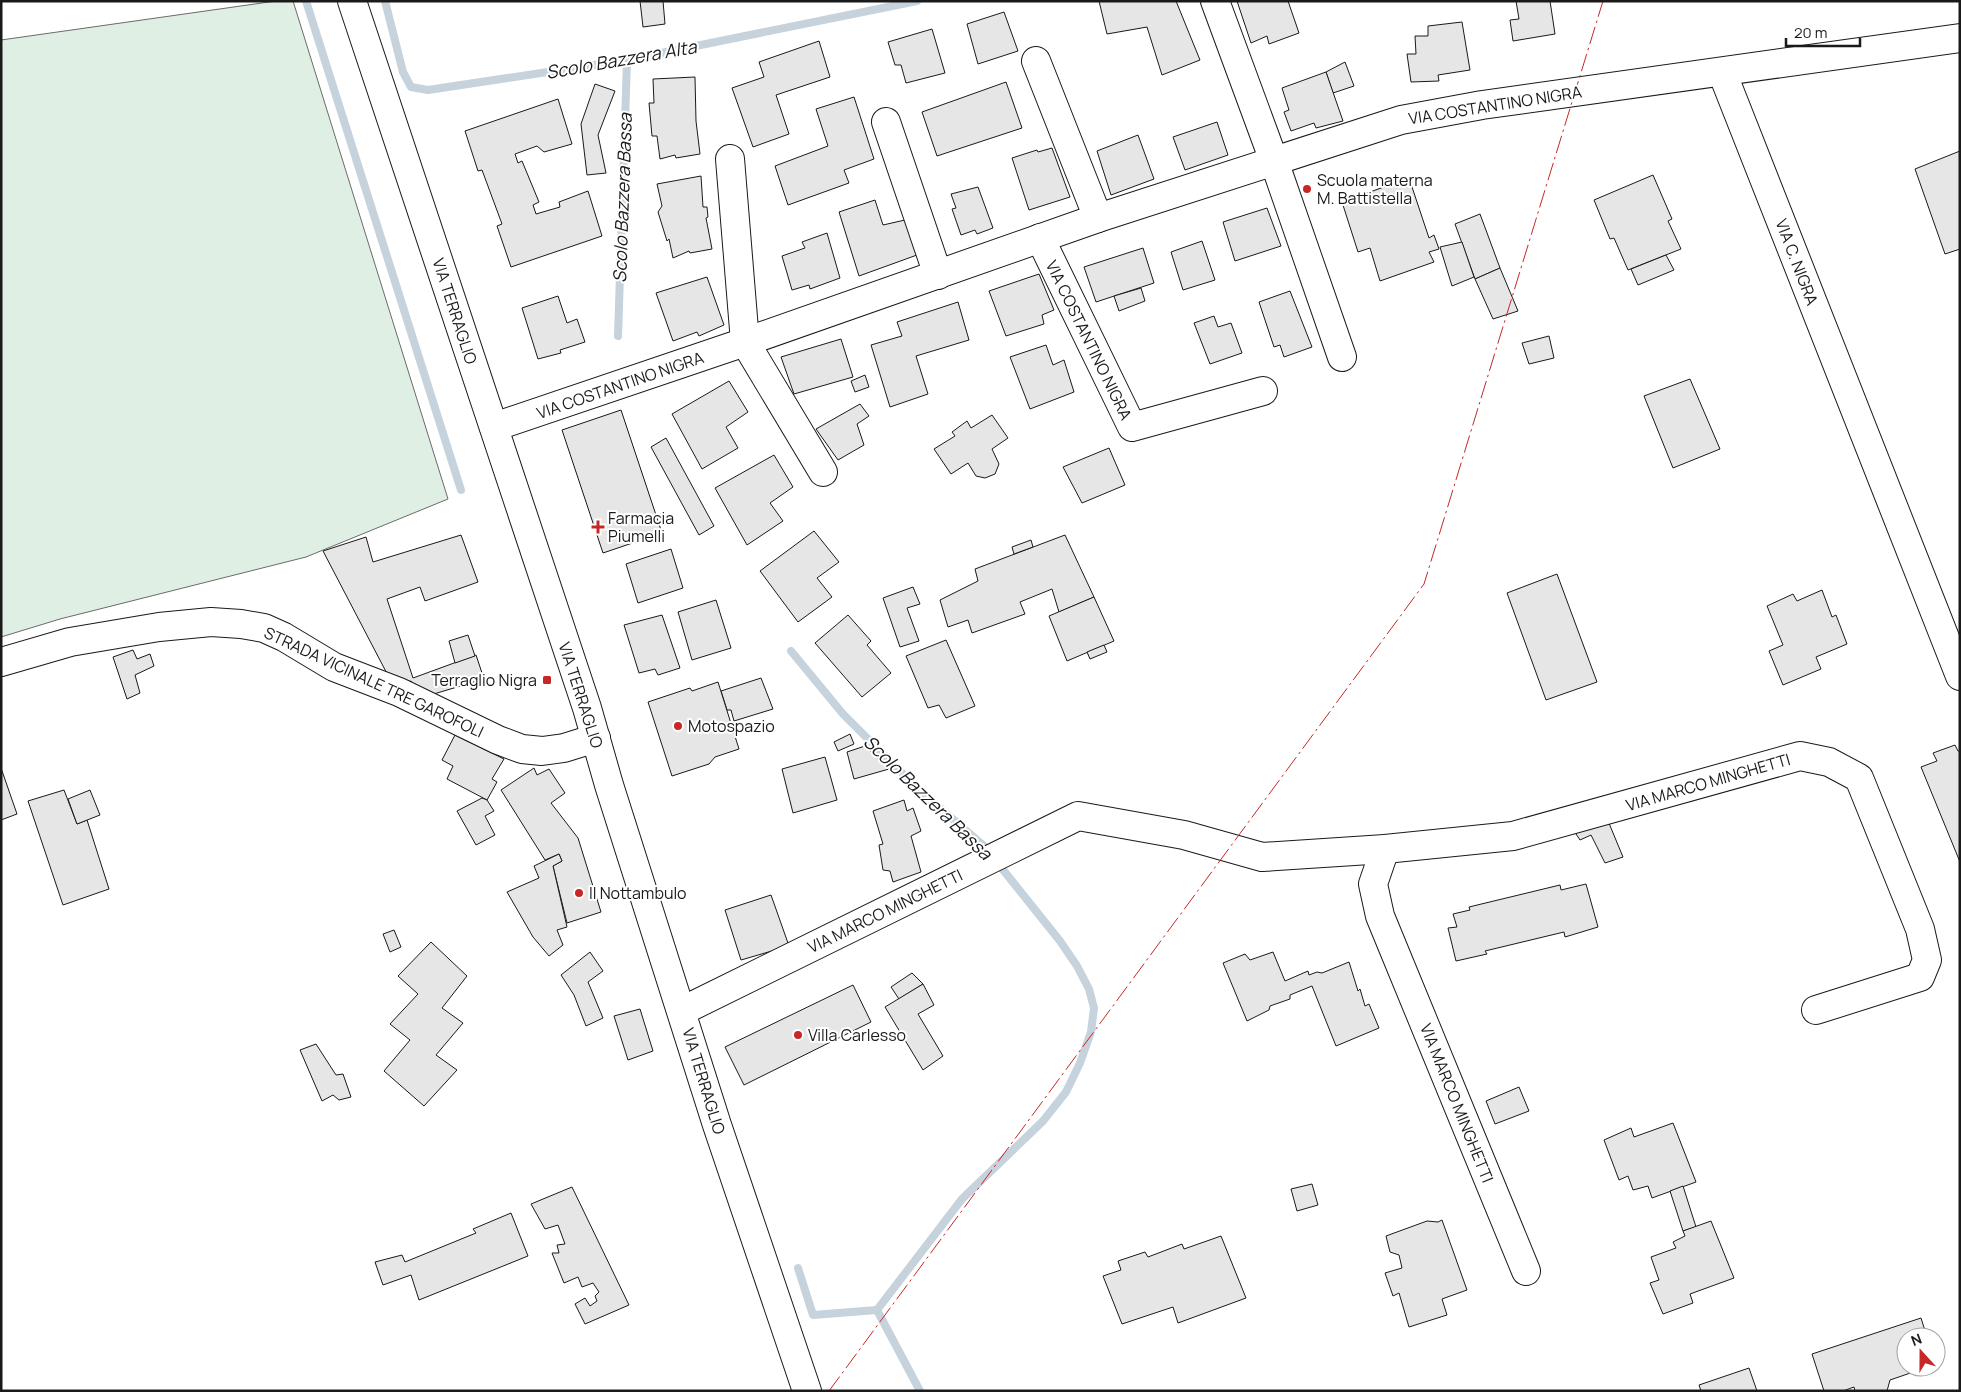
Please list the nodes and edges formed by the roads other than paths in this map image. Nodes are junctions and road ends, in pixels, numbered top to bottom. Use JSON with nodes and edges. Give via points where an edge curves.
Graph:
{"nodes":[{"id":1,"x":352,"y":1,"type":"edge"},
{"id":2,"x":1215,"y":1,"type":"edge"},
{"id":3,"x":1960,"y":38,"type":"edge"},
{"id":4,"x":1036,"y":61,"type":"dead end"},
{"id":5,"x":1722,"y":72,"type":"junction"},
{"id":6,"x":886,"y":122,"type":"dead end"},
{"id":7,"x":730,"y":158,"type":"dead end"},
{"id":8,"x":1274,"y":161,"type":"junction"},
{"id":9,"x":1098,"y":218,"type":"junction"},
{"id":10,"x":1040,"y":238,"type":"junction"},
{"id":11,"x":938,"y":275,"type":"junction"},
{"id":12,"x":745,"y":342,"type":"junction"},
{"id":13,"x":1342,"y":357,"type":"dead end"},
{"id":14,"x":1263,"y":391,"type":"dead end"},
{"id":15,"x":494,"y":427,"type":"junction"},
{"id":16,"x":823,"y":472,"type":"dead end"},
{"id":17,"x":1,"y":662,"type":"edge"},
{"id":18,"x":1960,"y":676,"type":"edge"},
{"id":19,"x":596,"y":738,"type":"junction"},
{"id":20,"x":1385,"y":849,"type":"junction"},
{"id":21,"x":1816,"y":1010,"type":"dead end"},
{"id":22,"x":682,"y":1011,"type":"junction"},
{"id":23,"x":1526,"y":1271,"type":"dead end"},
{"id":24,"x":807,"y":1391,"type":"edge"}],
"edges":[{"from":1,"to":15,"type":"street","name":"VIA TERRAGLIO"},
{"from":2,"to":8,"type":"street"},
{"from":3,"to":5,"type":"street"},
{"from":4,"to":9,"type":"street"},
{"from":5,"to":8,"type":"street","name":"VIA COSTANTINO NIGRA","via":[[1482,104],[1401,120]]},
{"from":5,"to":18,"type":"street","name":"VIA C. NIGRA"},
{"from":6,"to":11,"type":"street"},
{"from":7,"to":12,"type":"street"},
{"from":8,"to":9,"type":"street","name":"VIA COSTANTINO NIGRA"},
{"from":8,"to":13,"type":"street"},
{"from":9,"to":10,"type":"street","name":"VIA COSTANTINO NIGRA"},
{"from":10,"to":11,"type":"street","name":"VIA COSTANTINO NIGRA"},
{"from":10,"to":14,"type":"street","name":"VIA COSTANTINO NIGRA","via":[[1132,427]]},
{"from":11,"to":12,"type":"street","name":"VIA COSTANTINO NIGRA"},
{"from":12,"to":15,"type":"street","name":"VIA COSTANTINO NIGRA"},
{"from":12,"to":16,"type":"street"},
{"from":15,"to":19,"type":"street","name":"VIA TERRAGLIO"},
{"from":17,"to":19,"type":"street","name":"STRADA VICINALE TRE GAROFOLI","via":[[70,642],[159,627],[211,622],[241,624],[264,628],[334,667],[399,692],[522,749],[564,748]]},
{"from":19,"to":22,"type":"street","name":"VIA TERRAGLIO"},
{"from":20,"to":21,"type":"street","name":"VIA MARCO MINGHETTI","via":[[1513,836],[1800,756],[1829,762],[1859,778],[1920,929],[1927,960],[1920,977]]},
{"from":20,"to":22,"type":"street","name":"VIA MARCO MINGHETTI","via":[[1262,857],[1184,834],[1078,816]]},
{"from":20,"to":23,"type":"street","name":"VIA MARCO MINGHETTI","via":[[1373,884],[1380,916]]},
{"from":22,"to":24,"type":"street","name":"VIA TERRAGLIO"}]}
